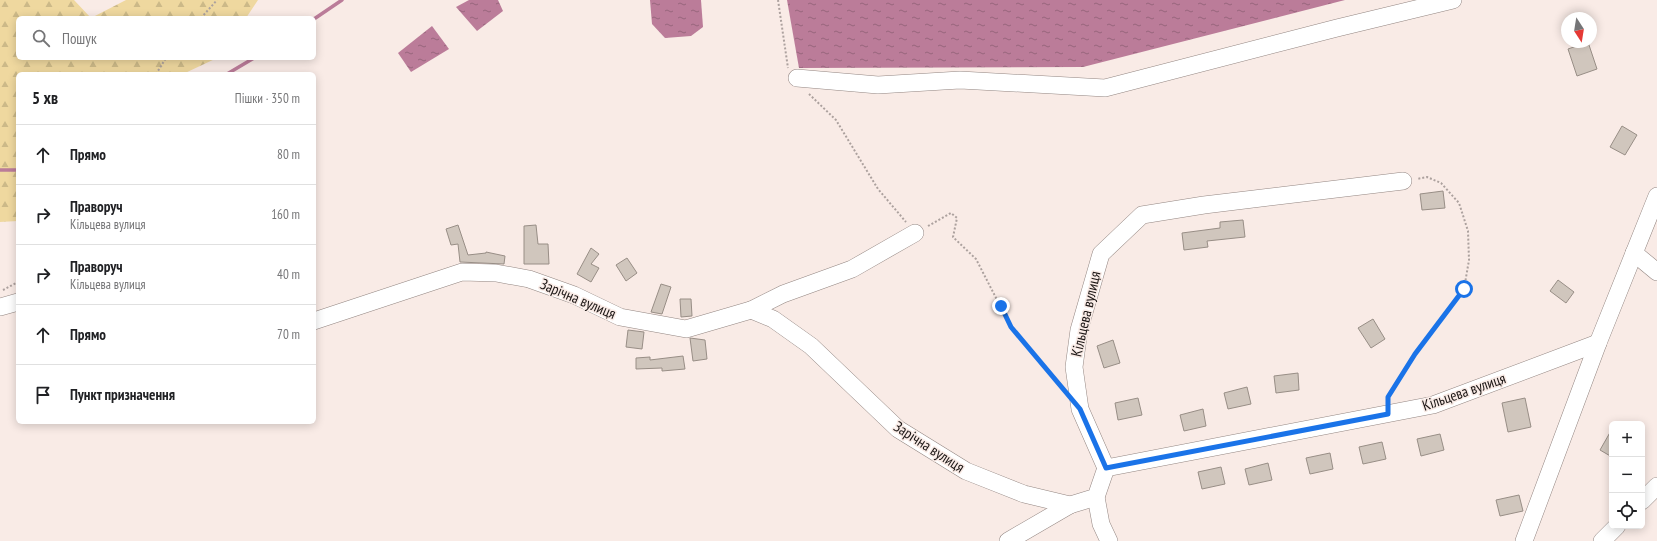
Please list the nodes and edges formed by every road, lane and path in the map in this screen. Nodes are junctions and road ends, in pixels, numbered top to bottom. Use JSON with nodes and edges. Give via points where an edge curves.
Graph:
{"nodes":[{"id":1,"x":217,"y":0,"type":"edge"},
{"id":2,"x":778,"y":0,"type":"edge"},
{"id":3,"x":1453,"y":0,"type":"edge"},
{"id":4,"x":203,"y":16,"type":"edge"},
{"id":5,"x":165,"y":60,"type":"edge"},
{"id":6,"x":157,"y":72,"type":"edge"},
{"id":7,"x":798,"y":78,"type":"junction"},
{"id":8,"x":1403,"y":181,"type":"joint"},
{"id":9,"x":1657,"y":196,"type":"edge"},
{"id":10,"x":915,"y":233,"type":"junction"},
{"id":11,"x":1634,"y":253,"type":"junction"},
{"id":12,"x":1655,"y":268,"type":"edge"},
{"id":13,"x":16,"y":283,"type":"edge"},
{"id":14,"x":0,"y":292,"type":"edge"},
{"id":15,"x":16,"y":303,"type":"edge"},
{"id":16,"x":0,"y":307,"type":"edge"},
{"id":17,"x":751,"y":310,"type":"junction"},
{"id":18,"x":316,"y":320,"type":"edge"},
{"id":19,"x":1598,"y":343,"type":"junction"},
{"id":20,"x":1066,"y":391,"type":"dead end"},
{"id":21,"x":1388,"y":414,"type":"junction"},
{"id":22,"x":1106,"y":468,"type":"junction"},
{"id":23,"x":1657,"y":486,"type":"edge"},
{"id":24,"x":1096,"y":497,"type":"junction"},
{"id":25,"x":1645,"y":498,"type":"edge"},
{"id":26,"x":1070,"y":506,"type":"junction"},
{"id":27,"x":1614,"y":529,"type":"edge"},
{"id":28,"x":1008,"y":541,"type":"edge"},
{"id":29,"x":1109,"y":541,"type":"edge"},
{"id":30,"x":1524,"y":541,"type":"edge"},
{"id":31,"x":1602,"y":541,"type":"edge"}],
"edges":[{"from":1,"to":4,"type":"path"},
{"from":2,"to":7,"type":"path","via":[[789,76]]},
{"from":3,"to":7,"type":"street","via":[[1105,88],[960,80],[878,85]]},
{"from":5,"to":6,"type":"path"},
{"from":7,"to":10,"type":"path","via":[[801,86],[836,120],[878,189]]},
{"from":8,"to":21,"type":"path","via":[[1427,177],[1441,183],[1459,203],[1468,231],[1468,260],[1464,289],[1411,360],[1388,397]]},
{"from":8,"to":22,"type":"street","name":"Кільцева вулиця","via":[[1142,215],[1101,254],[1079,330],[1074,368],[1080,409]]},
{"from":9,"to":11,"type":"street"},
{"from":10,"to":17,"type":"street","name":"Зарічна вулиця","via":[[852,269],[783,294]]},
{"from":10,"to":20,"type":"path","via":[[951,213],[956,218],[953,238],[976,259],[1011,327]]},
{"from":11,"to":12,"type":"street"},
{"from":11,"to":19,"type":"street"},
{"from":13,"to":14,"type":"path"},
{"from":15,"to":16,"type":"street"},
{"from":17,"to":18,"type":"street","name":"Зарічна вулиця","via":[[686,329],[620,317],[574,295],[530,279],[496,273],[462,272]]},
{"from":17,"to":26,"type":"street","name":"Зарічна вулиця","via":[[773,319],[811,346],[898,429],[966,471],[1024,494]]},
{"from":19,"to":21,"type":"street","name":"Кільцева вулиця","via":[[1433,405]]},
{"from":19,"to":30,"type":"street"},
{"from":21,"to":22,"type":"street","name":"Кільцева вулиця"},
{"from":22,"to":24,"type":"street"},
{"from":23,"to":25,"type":"street"},
{"from":24,"to":26,"type":"street"},
{"from":24,"to":29,"type":"street","via":[[1101,524]]},
{"from":26,"to":28,"type":"street"},
{"from":27,"to":31,"type":"street"}]}
